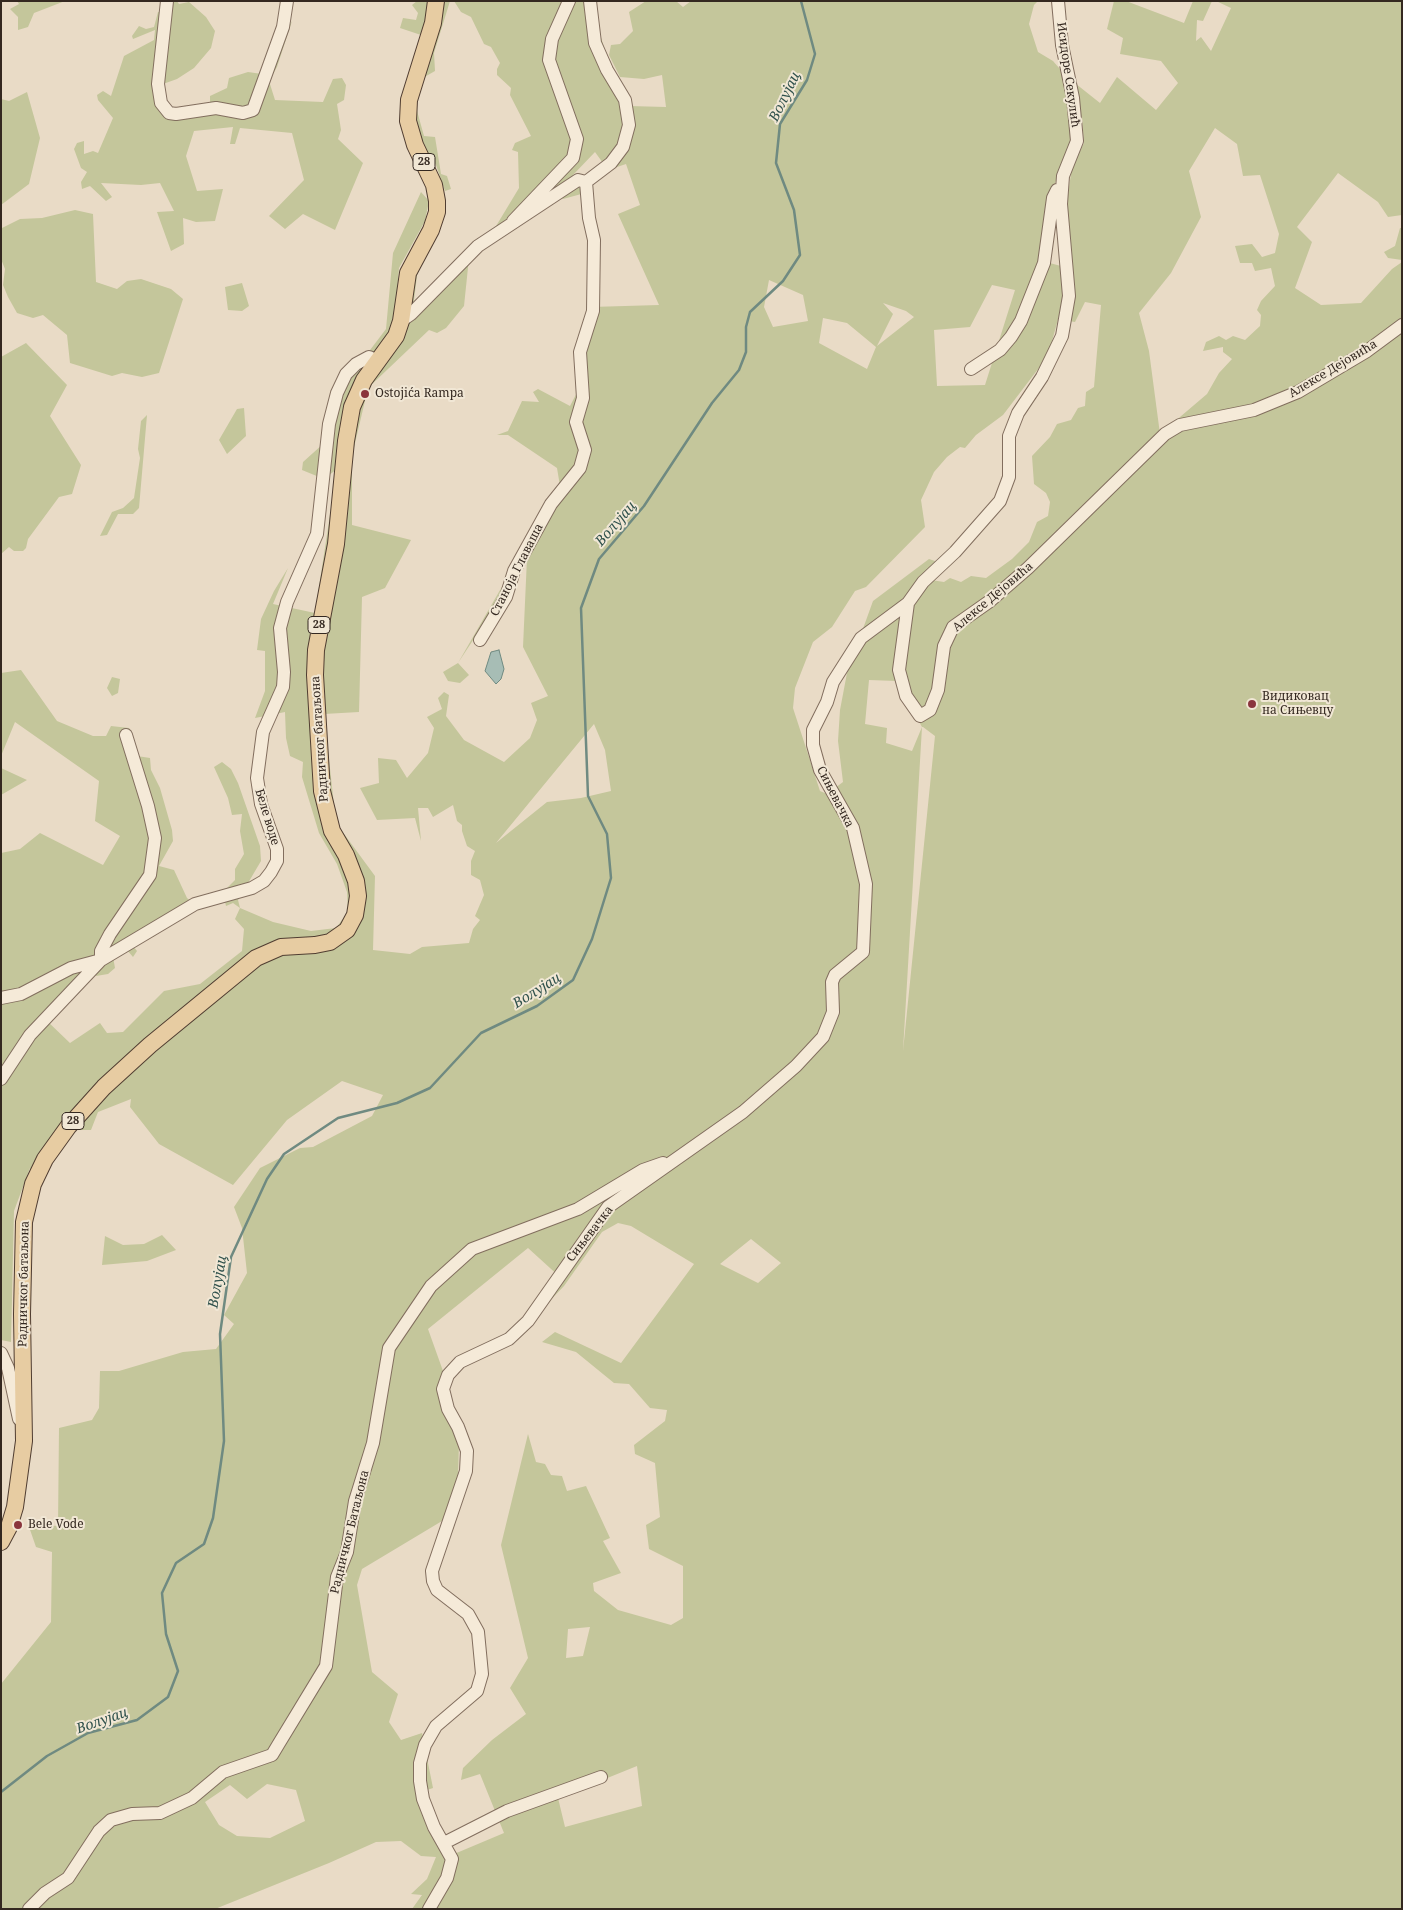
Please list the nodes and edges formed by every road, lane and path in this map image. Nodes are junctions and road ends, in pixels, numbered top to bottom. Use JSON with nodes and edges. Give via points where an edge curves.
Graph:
{"nodes":[{"id":1,"x":167,"y":1,"type":"edge"},
{"id":2,"x":287,"y":1,"type":"edge"},
{"id":3,"x":436,"y":1,"type":"edge"},
{"id":4,"x":569,"y":1,"type":"edge"},
{"id":5,"x":590,"y":1,"type":"edge"},
{"id":6,"x":1058,"y":1,"type":"edge"},
{"id":7,"x":1063,"y":176,"type":"junction"},
{"id":8,"x":586,"y":182,"type":"junction"},
{"id":9,"x":514,"y":221,"type":"junction"},
{"id":10,"x":401,"y":321,"type":"junction"},
{"id":11,"x":1402,"y":324,"type":"edge"},
{"id":12,"x":378,"y":361,"type":"junction"},
{"id":13,"x":971,"y":369,"type":"dead end"},
{"id":14,"x":1009,"y":436,"type":"joint"},
{"id":15,"x":908,"y":603,"type":"junction"},
{"id":16,"x":480,"y":640,"type":"dead end"},
{"id":17,"x":126,"y":735,"type":"dead end"},
{"id":18,"x":102,"y":960,"type":"junction"},
{"id":19,"x":1,"y":998,"type":"edge"},
{"id":20,"x":1,"y":1079,"type":"edge"},
{"id":21,"x":675,"y":1159,"type":"junction"},
{"id":22,"x":1,"y":1352,"type":"edge"},
{"id":23,"x":25,"y":1423,"type":"junction"},
{"id":24,"x":1,"y":1542,"type":"edge"},
{"id":25,"x":601,"y":1777,"type":"dead end"},
{"id":26,"x":444,"y":1844,"type":"junction"},
{"id":27,"x":29,"y":1909,"type":"edge"},
{"id":28,"x":428,"y":1909,"type":"edge"}],
"edges":[{"from":1,"to":2,"type":"street","via":[[158,84],[161,103],[169,113],[176,114],[216,108],[243,113],[253,110],[283,28]]},
{"from":3,"to":10,"type":"main road","name":"Радничког батаљона","number":"28","via":[[433,22],[409,100],[408,121],[415,145],[434,185],[436,212],[408,273]]},
{"from":4,"to":9,"type":"street","via":[[552,39],[549,60],[577,139],[573,158]]},
{"from":5,"to":8,"type":"street","via":[[595,43],[625,100],[629,125],[623,147],[611,163]]},
{"from":6,"to":7,"type":"street","name":"Исидоре Секулић","via":[[1062,45],[1074,98],[1077,140]]},
{"from":7,"to":13,"type":"street","name":"Исидоре Секулић","via":[[1053,198],[1044,263],[1021,321],[1000,350]]},
{"from":7,"to":14,"type":"street","name":"Исидоре Секулић","via":[[1061,204],[1069,296],[1062,336],[1042,377],[1018,413]]},
{"from":8,"to":9,"type":"street","via":[[578,180]]},
{"from":8,"to":16,"type":"street","name":"Станоја Главаша","via":[[594,240],[593,311],[580,352],[583,398],[576,422],[585,450],[580,468],[551,504],[514,570],[506,597]]},
{"from":9,"to":10,"type":"street","via":[[473,251]]},
{"from":10,"to":12,"type":"main road","name":"Радничког батаљона","number":"28","via":[[393,341]]},
{"from":11,"to":15,"type":"street","name":"Алексе Дејовића","via":[[1367,351],[1298,392],[1254,410],[1180,424],[1165,434],[1028,568],[953,627],[944,646],[933,704],[920,716],[906,696],[899,670]]},
{"from":12,"to":18,"type":"street","name":"Беле воде","via":[[369,357],[356,364],[346,374],[337,394],[329,424],[317,534],[287,602],[280,628],[283,687],[263,732],[257,778],[260,804],[277,849],[276,861],[264,881],[252,888],[195,904]]},
{"from":12,"to":23,"type":"main road","name":"Радничког батаљона","number":"28","via":[[355,398],[348,423],[341,510],[315,658],[324,800],[332,831],[356,881],[355,915],[347,930],[330,942],[281,947],[256,958],[109,1082],[52,1148],[31,1190],[23,1232]]},
{"from":14,"to":15,"type":"street","name":"Алексе Дејовића","via":[[1009,476],[1000,502],[923,582]]},
{"from":15,"to":21,"type":"street","name":"Сињевачка","via":[[861,638],[833,682],[812,736],[820,770],[853,828],[866,884],[863,952],[835,975],[832,982],[833,1012],[823,1037],[796,1066],[743,1112]]},
{"from":17,"to":18,"type":"street","via":[[155,838],[150,875],[110,934],[101,951]]},
{"from":18,"to":19,"type":"street","via":[[71,968],[21,994]]},
{"from":18,"to":20,"type":"street","name":"Беле воде","via":[[30,1035]]},
{"from":21,"to":26,"type":"street","name":"Сињевачка","via":[[608,1207],[528,1321],[509,1339],[460,1362],[448,1375],[443,1389],[448,1409],[467,1451],[466,1471],[432,1571],[433,1581],[437,1590],[468,1614],[478,1632],[482,1674],[477,1691],[436,1726],[420,1763],[423,1799]]},
{"from":21,"to":27,"type":"street","name":"Радничког Батаљона","via":[[643,1170],[578,1209],[472,1248],[432,1286],[389,1348],[373,1443],[355,1501],[347,1552],[337,1577],[326,1666],[272,1755],[223,1772],[192,1798],[160,1813],[132,1814],[111,1820],[99,1831],[68,1878],[45,1893]]},
{"from":22,"to":23,"type":"street","via":[[8,1368],[18,1417]]},
{"from":23,"to":24,"type":"main road","name":"Радничког батаљона","number":"28","via":[[15,1507]]},
{"from":25,"to":26,"type":"street","via":[[507,1811]]},
{"from":26,"to":28,"type":"street","name":"Сињевачка","via":[[452,1859],[447,1878]]}]}
